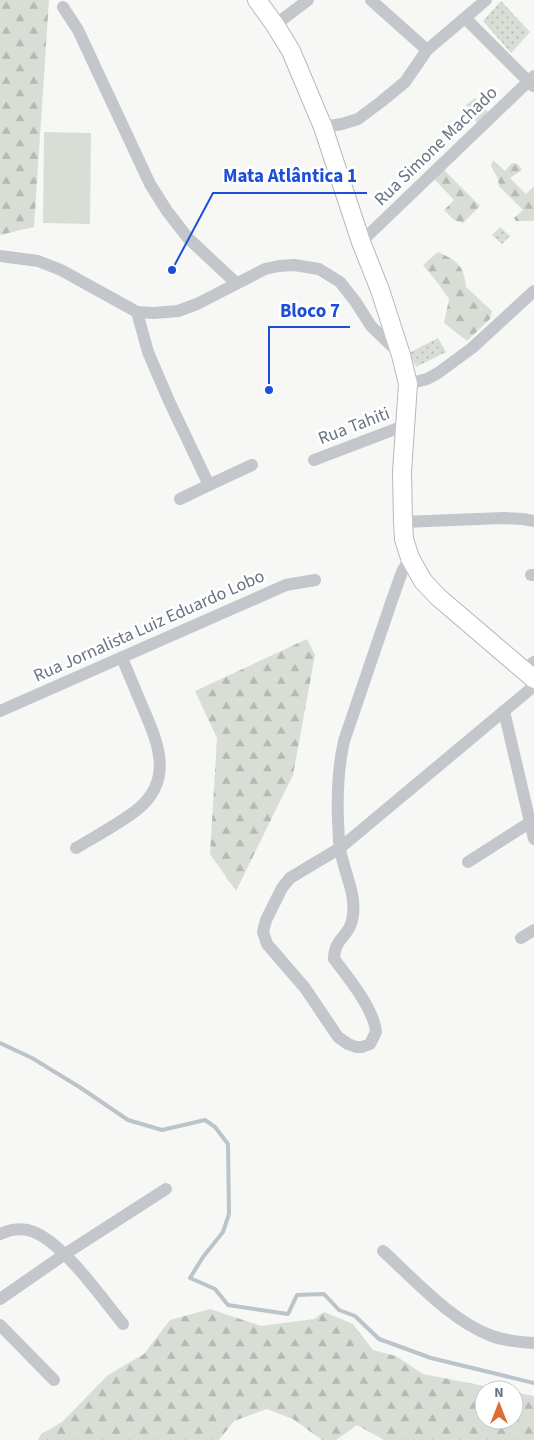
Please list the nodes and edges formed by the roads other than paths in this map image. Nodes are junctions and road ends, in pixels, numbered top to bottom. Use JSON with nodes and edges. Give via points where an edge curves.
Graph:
{"nodes":[{"id":1,"x":257,"y":0,"type":"edge"},
{"id":2,"x":308,"y":0,"type":"edge"},
{"id":3,"x":371,"y":0,"type":"edge"},
{"id":4,"x":486,"y":0,"type":"edge"},
{"id":5,"x":63,"y":7,"type":"dead end"},
{"id":6,"x":466,"y":19,"type":"junction"},
{"id":7,"x":275,"y":25,"type":"junction"},
{"id":8,"x":427,"y":50,"type":"junction"},
{"id":9,"x":532,"y":81,"type":"edge"},
{"id":10,"x":322,"y":127,"type":"junction"},
{"id":11,"x":361,"y":242,"type":"junction"},
{"id":12,"x":0,"y":256,"type":"edge"},
{"id":13,"x":236,"y":283,"type":"junction"},
{"id":14,"x":534,"y":291,"type":"edge"},
{"id":15,"x":137,"y":312,"type":"junction"},
{"id":16,"x":401,"y":355,"type":"junction"},
{"id":17,"x":408,"y":384,"type":"junction"},
{"id":18,"x":406,"y":425,"type":"junction"},
{"id":19,"x":314,"y":460,"type":"dead end"},
{"id":20,"x":252,"y":464,"type":"dead end"},
{"id":21,"x":209,"y":485,"type":"junction"},
{"id":22,"x":180,"y":499,"type":"dead end"},
{"id":23,"x":534,"y":521,"type":"edge"},
{"id":24,"x":403,"y":522,"type":"junction"},
{"id":25,"x":410,"y":558,"type":"junction"},
{"id":26,"x":315,"y":580,"type":"dead end"},
{"id":27,"x":122,"y":658,"type":"junction"},
{"id":28,"x":531,"y":670,"type":"edge"},
{"id":29,"x":534,"y":686,"type":"edge"},
{"id":30,"x":0,"y":711,"type":"edge"},
{"id":31,"x":504,"y":711,"type":"junction"},
{"id":32,"x":529,"y":823,"type":"junction"},
{"id":33,"x":534,"y":839,"type":"edge"},
{"id":34,"x":76,"y":848,"type":"dead end"},
{"id":35,"x":340,"y":848,"type":"junction"},
{"id":36,"x":468,"y":862,"type":"dead end"},
{"id":37,"x":534,"y":930,"type":"edge"},
{"id":38,"x":521,"y":938,"type":"dead end"},
{"id":39,"x":166,"y":1189,"type":"dead end"},
{"id":40,"x":0,"y":1234,"type":"edge"},
{"id":41,"x":383,"y":1251,"type":"dead end"},
{"id":42,"x":65,"y":1254,"type":"junction"},
{"id":43,"x":0,"y":1299,"type":"edge"},
{"id":44,"x":123,"y":1324,"type":"dead end"},
{"id":45,"x":0,"y":1325,"type":"edge"},
{"id":46,"x":534,"y":1343,"type":"edge"},
{"id":47,"x":54,"y":1380,"type":"dead end"}],
"edges":[{"from":1,"to":7,"type":"main road"},
{"from":2,"to":7,"type":"street"},
{"from":3,"to":8,"type":"street"},
{"from":4,"to":6,"type":"street"},
{"from":5,"to":13,"type":"street","via":[[78,30],[150,184],[188,238]]},
{"from":6,"to":8,"type":"street"},
{"from":6,"to":9,"type":"street"},
{"from":7,"to":10,"type":"main road","via":[[291,51]]},
{"from":8,"to":10,"type":"street","via":[[405,82],[358,118]]},
{"from":9,"to":11,"type":"street","name":"Rua Simone Machado"},
{"from":10,"to":11,"type":"main road"},
{"from":11,"to":16,"type":"main road"},
{"from":12,"to":15,"type":"street","via":[[38,261],[61,270]]},
{"from":13,"to":15,"type":"street","via":[[178,311]]},
{"from":13,"to":16,"type":"street","via":[[279,266],[319,269],[340,282],[356,300],[371,326]]},
{"from":14,"to":17,"type":"street","via":[[472,348],[427,379]]},
{"from":15,"to":21,"type":"street","via":[[148,352]]},
{"from":16,"to":17,"type":"main road"},
{"from":17,"to":18,"type":"main road"},
{"from":18,"to":19,"type":"street","name":"Rua Tahiti"},
{"from":18,"to":24,"type":"main road","via":[[402,472]]},
{"from":20,"to":21,"type":"street"},
{"from":21,"to":22,"type":"street"},
{"from":23,"to":24,"type":"street","via":[[503,518]]},
{"from":24,"to":25,"type":"main road"},
{"from":25,"to":28,"type":"main road","via":[[423,581],[438,597]]},
{"from":25,"to":35,"type":"street","via":[[402,572],[344,741],[337,780]]},
{"from":26,"to":27,"type":"street","name":"Rua Jornalista Luiz Eduardo Lobo","via":[[278,588]]},
{"from":27,"to":30,"type":"street","name":"Rua Jornalista Luiz Eduardo Lobo"},
{"from":27,"to":34,"type":"street","via":[[158,742],[160,768],[157,782],[150,797],[138,809]]},
{"from":29,"to":31,"type":"street"},
{"from":31,"to":32,"type":"street"},
{"from":31,"to":35,"type":"street"},
{"from":32,"to":33,"type":"street"},
{"from":32,"to":36,"type":"street"},
{"from":35,"to":35,"type":"street","via":[[353,915],[350,929],[336,944],[334,959],[360,996],[376,1027],[370,1044],[362,1047],[348,1044],[338,1037],[305,988],[266,944],[264,932],[266,920],[290,878]]},
{"from":37,"to":38,"type":"street"},
{"from":39,"to":42,"type":"street"},
{"from":40,"to":42,"type":"street","via":[[12,1229],[34,1232]]},
{"from":41,"to":46,"type":"street","via":[[470,1326],[493,1337]]},
{"from":42,"to":43,"type":"street"},
{"from":42,"to":44,"type":"street"},
{"from":45,"to":47,"type":"street"}]}
